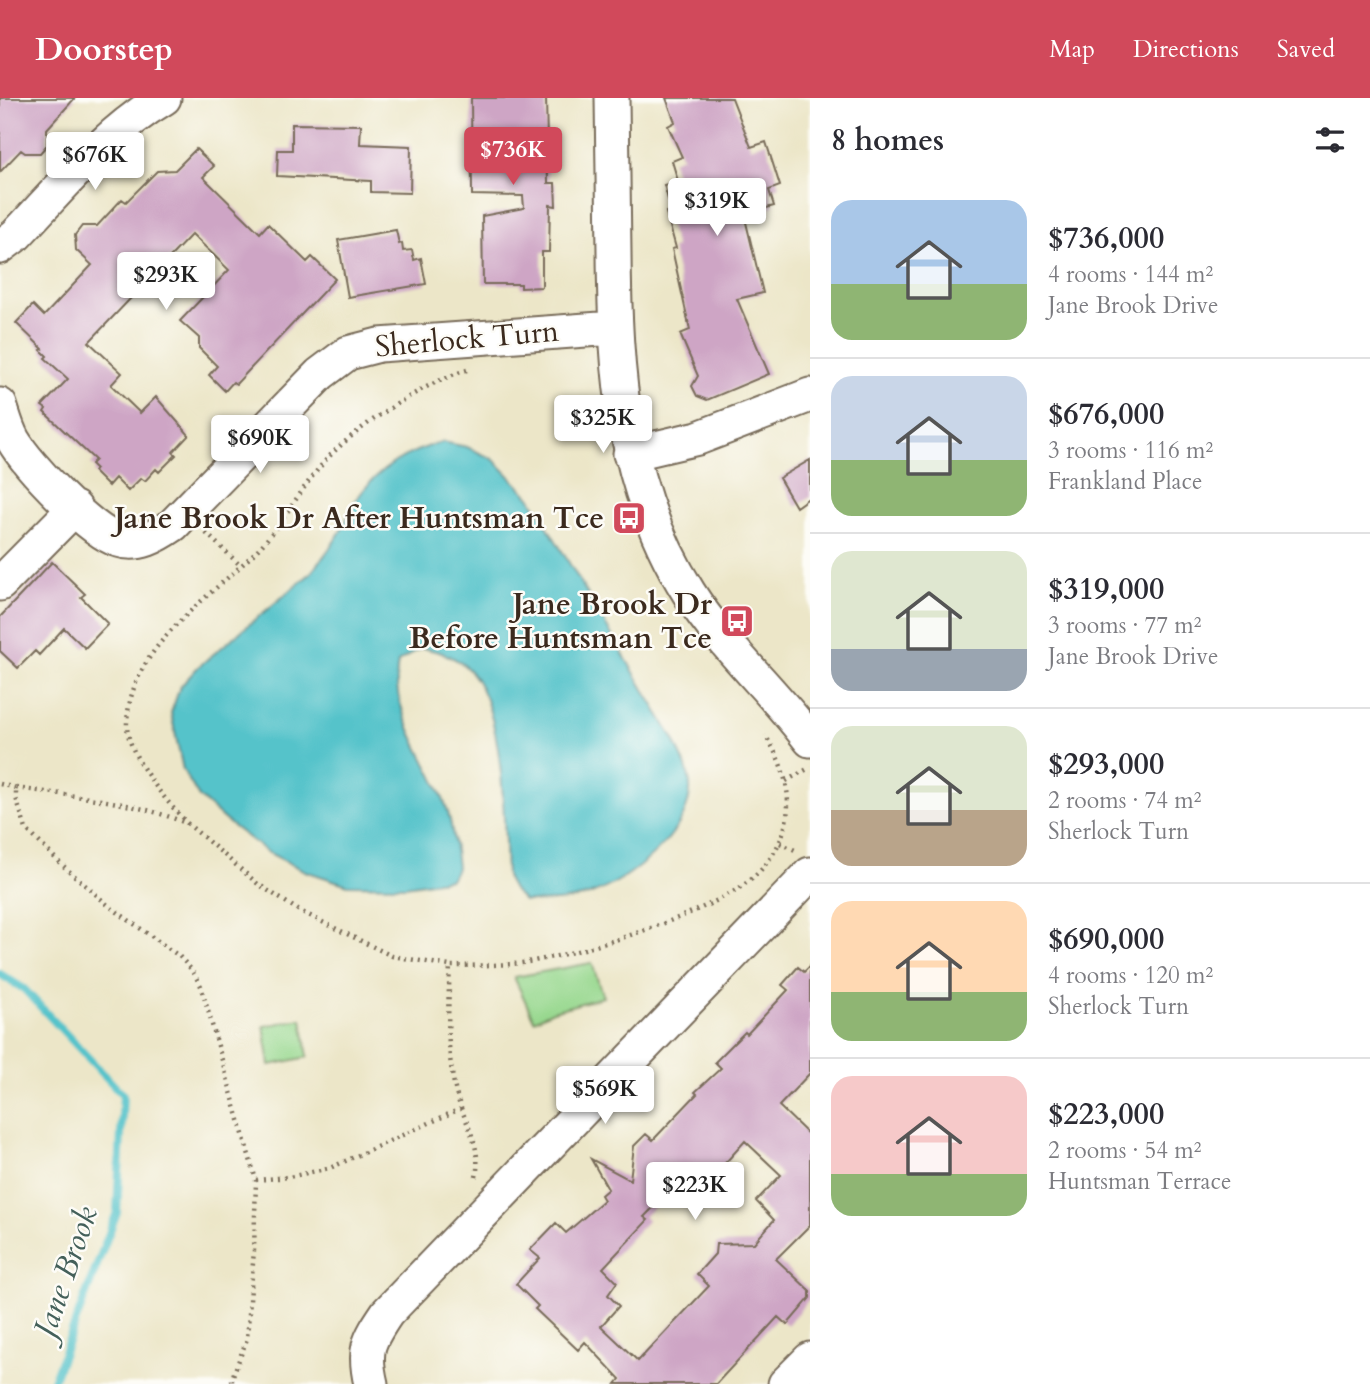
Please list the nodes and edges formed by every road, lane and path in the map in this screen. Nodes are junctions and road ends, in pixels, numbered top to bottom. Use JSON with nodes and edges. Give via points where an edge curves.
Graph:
{"nodes":[{"id":1,"x":164,"y":98,"type":"edge"},
{"id":2,"x":612,"y":98,"type":"edge"},
{"id":3,"x":0,"y":247,"type":"edge"},
{"id":4,"x":614,"y":328,"type":"junction"},
{"id":5,"x":477,"y":368,"type":"dead end"},
{"id":6,"x":810,"y":395,"type":"edge"},
{"id":7,"x":0,"y":405,"type":"edge"},
{"id":8,"x":630,"y":454,"type":"junction"},
{"id":9,"x":75,"y":508,"type":"junction"},
{"id":10,"x":185,"y":513,"type":"junction"},
{"id":11,"x":241,"y":566,"type":"junction"},
{"id":12,"x":0,"y":584,"type":"edge"},
{"id":13,"x":760,"y":729,"type":"dead end"},
{"id":14,"x":810,"y":740,"type":"edge"},
{"id":15,"x":810,"y":768,"type":"edge"},
{"id":16,"x":786,"y":781,"type":"junction"},
{"id":17,"x":0,"y":784,"type":"edge"},
{"id":18,"x":16,"y":788,"type":"junction"},
{"id":19,"x":188,"y":824,"type":"junction"},
{"id":20,"x":810,"y":873,"type":"edge"},
{"id":21,"x":450,"y":966,"type":"junction"},
{"id":22,"x":460,"y":1109,"type":"junction"},
{"id":23,"x":257,"y":1180,"type":"junction"},
{"id":24,"x":483,"y":1214,"type":"junction"},
{"id":25,"x":810,"y":1359,"type":"edge"},
{"id":26,"x":368,"y":1371,"type":"edge"},
{"id":27,"x":232,"y":1384,"type":"edge"},
{"id":28,"x":785,"y":1384,"type":"edge"}],
"edges":[{"from":1,"to":3,"type":"street","via":[[115,132]]},
{"from":2,"to":4,"type":"street"},
{"from":4,"to":8,"type":"street"},
{"from":4,"to":10,"type":"street","name":"Sherlock Turn","via":[[379,345],[348,353],[320,374]]},
{"from":5,"to":11,"type":"path","via":[[446,378],[399,403],[348,439],[324,462]]},
{"from":6,"to":8,"type":"street","via":[[698,438]]},
{"from":7,"to":9,"type":"street","name":"Sherlock Turn","via":[[22,453]]},
{"from":8,"to":14,"type":"street","via":[[645,507],[689,594]]},
{"from":9,"to":10,"type":"street","name":"Sherlock Turn","via":[[97,530],[119,541],[137,542],[156,537]]},
{"from":9,"to":12,"type":"street"},
{"from":10,"to":11,"type":"path"},
{"from":11,"to":19,"type":"path","via":[[162,640],[133,688],[128,712],[126,726],[141,763],[162,797]]},
{"from":13,"to":16,"type":"path","via":[[774,748]]},
{"from":15,"to":16,"type":"path"},
{"from":16,"to":21,"type":"path","via":[[788,812],[780,843],[747,882],[689,913],[555,957]]},
{"from":17,"to":18,"type":"path"},
{"from":18,"to":19,"type":"path","via":[[118,804]]},
{"from":18,"to":23,"type":"path","via":[[26,829],[92,892],[191,969],[208,1006]]},
{"from":19,"to":21,"type":"path","via":[[257,884],[298,911],[393,956]]},
{"from":20,"to":24,"type":"street"},
{"from":21,"to":22,"type":"path","via":[[447,1049]]},
{"from":22,"to":23,"type":"path","via":[[330,1168]]},
{"from":22,"to":24,"type":"path","via":[[479,1156],[472,1189]]},
{"from":23,"to":27,"type":"path","via":[[247,1339]]},
{"from":24,"to":26,"type":"street","via":[[387,1313],[372,1335]]},
{"from":25,"to":28,"type":"street"}]}
